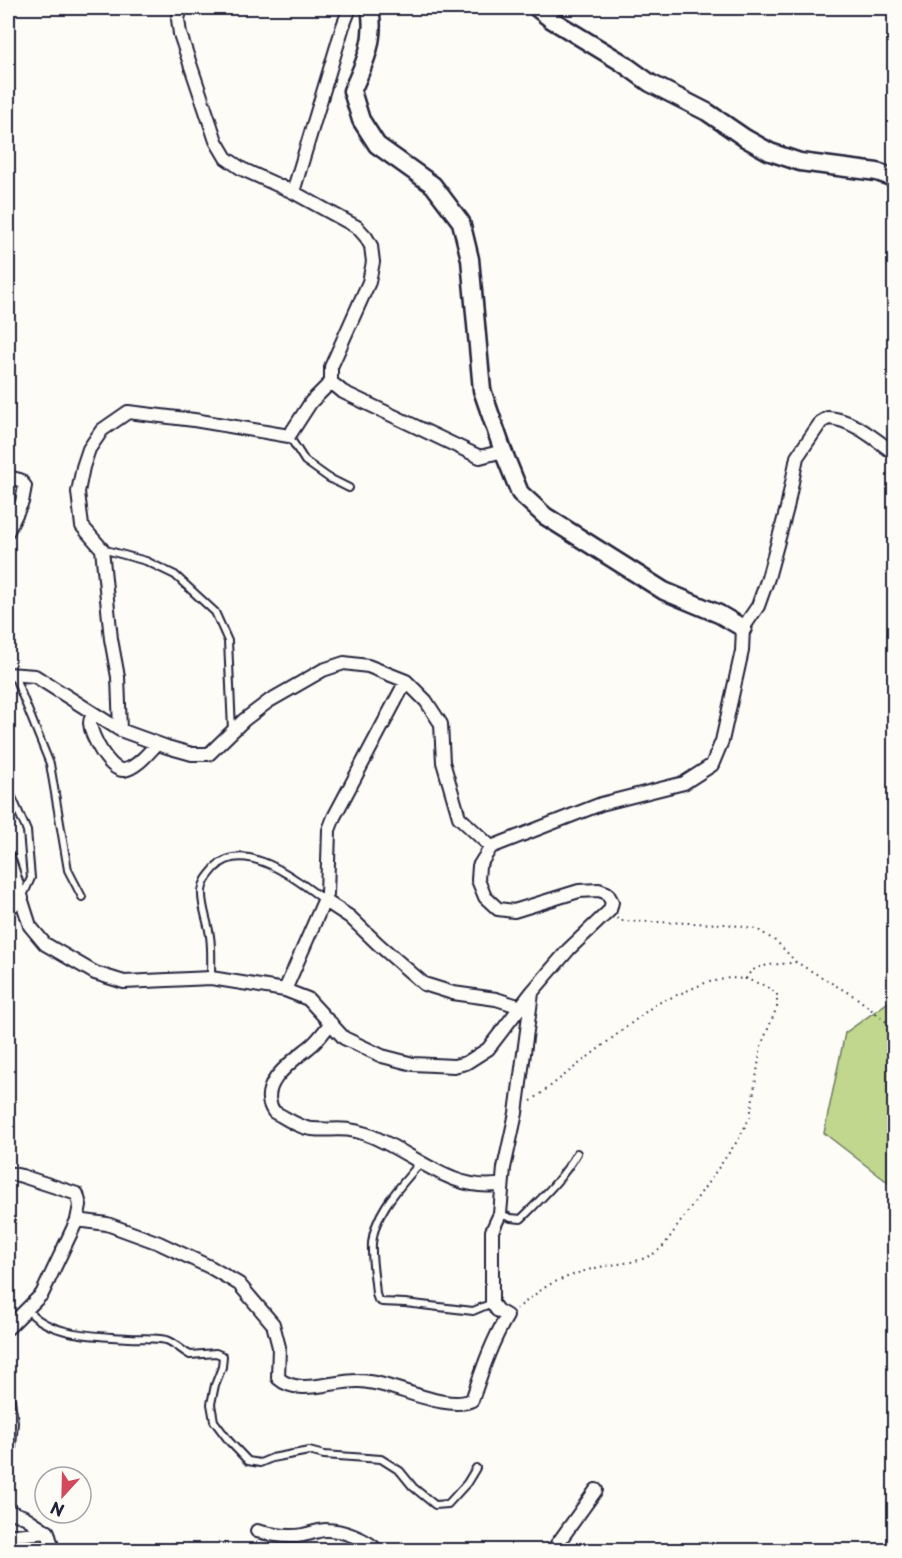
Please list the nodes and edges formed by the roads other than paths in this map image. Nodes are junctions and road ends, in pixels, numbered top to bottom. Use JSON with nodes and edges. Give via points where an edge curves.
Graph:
{"nodes":[{"id":1,"x":181,"y":8,"type":"edge"},
{"id":2,"x":350,"y":8,"type":"edge"},
{"id":3,"x":370,"y":8,"type":"edge"},
{"id":4,"x":537,"y":8,"type":"edge"},
{"id":5,"x":894,"y":178,"type":"edge"},
{"id":6,"x":293,"y":192,"type":"junction"},
{"id":7,"x":331,"y":382,"type":"junction"},
{"id":8,"x":289,"y":436,"type":"junction"},
{"id":9,"x":503,"y":451,"type":"junction"},
{"id":10,"x":894,"y":453,"type":"edge"},
{"id":11,"x":8,"y":477,"type":"edge"},
{"id":12,"x":349,"y":488,"type":"dead end"},
{"id":13,"x":8,"y":531,"type":"edge"},
{"id":14,"x":102,"y":549,"type":"junction"},
{"id":15,"x":744,"y":628,"type":"junction"},
{"id":16,"x":11,"y":674,"type":"edge"},
{"id":17,"x":405,"y":681,"type":"junction"},
{"id":18,"x":93,"y":714,"type":"junction"},
{"id":19,"x":120,"y":730,"type":"junction"},
{"id":20,"x":232,"y":730,"type":"junction"},
{"id":21,"x":158,"y":744,"type":"junction"},
{"id":22,"x":8,"y":788,"type":"edge"},
{"id":23,"x":491,"y":847,"type":"junction"},
{"id":24,"x":8,"y":857,"type":"edge"},
{"id":25,"x":82,"y":897,"type":"dead end"},
{"id":26,"x":22,"y":898,"type":"junction"},
{"id":27,"x":324,"y":900,"type":"junction"},
{"id":28,"x":8,"y":909,"type":"edge"},
{"id":29,"x":211,"y":978,"type":"junction"},
{"id":30,"x":285,"y":990,"type":"junction"},
{"id":31,"x":532,"y":992,"type":"junction"},
{"id":32,"x":521,"y":1007,"type":"junction"},
{"id":33,"x":332,"y":1023,"type":"junction"},
{"id":34,"x":577,"y":1152,"type":"dead end"},
{"id":35,"x":420,"y":1163,"type":"junction"},
{"id":36,"x":8,"y":1173,"type":"edge"},
{"id":37,"x":502,"y":1184,"type":"junction"},
{"id":38,"x":500,"y":1214,"type":"junction"},
{"id":39,"x":77,"y":1220,"type":"junction"},
{"id":40,"x":492,"y":1303,"type":"junction"},
{"id":41,"x":27,"y":1309,"type":"junction"},
{"id":42,"x":8,"y":1328,"type":"edge"},
{"id":43,"x":8,"y":1400,"type":"edge"},
{"id":44,"x":8,"y":1459,"type":"edge"},
{"id":45,"x":476,"y":1468,"type":"dead end"},
{"id":46,"x":596,"y":1490,"type":"dead end"},
{"id":47,"x":8,"y":1511,"type":"edge"},
{"id":48,"x":257,"y":1531,"type":"dead end"},
{"id":49,"x":48,"y":1532,"type":"junction"},
{"id":50,"x":8,"y":1539,"type":"edge"},
{"id":51,"x":53,"y":1551,"type":"edge"},
{"id":52,"x":377,"y":1551,"type":"edge"},
{"id":53,"x":553,"y":1551,"type":"edge"}],
"edges":[{"from":1,"to":6,"type":"street","via":[[180,34],[216,141],[226,158]]},
{"from":2,"to":6,"type":"street"},
{"from":3,"to":9,"type":"street","via":[[372,41],[352,91],[361,120],[377,145],[433,185],[461,222],[470,259],[482,390]]},
{"from":4,"to":5,"type":"street","via":[[650,83],[707,112],[770,152],[800,162],[877,172]]},
{"from":6,"to":7,"type":"street","via":[[357,227],[371,246],[369,282],[331,367]]},
{"from":7,"to":8,"type":"street"},
{"from":7,"to":9,"type":"street","via":[[343,392],[480,458]]},
{"from":8,"to":12,"type":"lane","via":[[305,461]]},
{"from":8,"to":14,"type":"street","via":[[128,412],[102,430],[89,449],[78,492],[82,525]]},
{"from":9,"to":15,"type":"street","via":[[520,493],[545,516],[664,591]]},
{"from":10,"to":15,"type":"street","via":[[847,422],[828,418],[821,422],[797,457],[768,578],[758,606]]},
{"from":11,"to":13,"type":"street","via":[[20,480],[24,486],[22,502]]},
{"from":14,"to":19,"type":"street","via":[[118,677]]},
{"from":14,"to":20,"type":"lane","via":[[146,561],[176,575],[215,612],[228,641]]},
{"from":15,"to":23,"type":"street","via":[[722,741],[712,765],[684,783],[601,804]]},
{"from":16,"to":18,"type":"street","via":[[35,676]]},
{"from":16,"to":25,"type":"lane","via":[[50,764],[68,870]]},
{"from":17,"to":20,"type":"street","via":[[368,666],[344,663],[323,670],[269,701]]},
{"from":17,"to":23,"type":"street","via":[[426,701],[441,724],[443,762],[459,817]]},
{"from":17,"to":27,"type":"street","via":[[329,830]]},
{"from":18,"to":19,"type":"street"},
{"from":18,"to":21,"type":"street","via":[[90,725],[104,757],[115,768],[126,770]]},
{"from":19,"to":21,"type":"street"},
{"from":20,"to":21,"type":"street","via":[[209,754],[192,754]]},
{"from":22,"to":26,"type":"lane","via":[[27,831],[31,878]]},
{"from":23,"to":31,"type":"street","via":[[479,866],[478,880],[485,897],[498,909],[514,911],[579,891],[599,890],[607,893],[612,902],[610,910]]},
{"from":24,"to":26,"type":"street"},
{"from":26,"to":28,"type":"street"},
{"from":26,"to":29,"type":"street","via":[[30,926],[45,944],[95,974],[124,982]]},
{"from":27,"to":29,"type":"lane","via":[[292,876],[260,861],[238,856],[221,862],[205,880],[202,893],[210,936]]},
{"from":27,"to":30,"type":"street"},
{"from":27,"to":32,"type":"street","via":[[351,917],[424,984]]},
{"from":29,"to":30,"type":"street"},
{"from":30,"to":33,"type":"street","via":[[308,999]]},
{"from":31,"to":32,"type":"street"},
{"from":31,"to":37,"type":"street"},
{"from":32,"to":33,"type":"street","via":[[488,1049],[466,1064],[454,1066],[413,1064],[382,1056],[344,1038]]},
{"from":33,"to":35,"type":"street","via":[[272,1084],[268,1094],[271,1108],[310,1129],[347,1128],[369,1135]]},
{"from":34,"to":38,"type":"lane","via":[[548,1193],[521,1219]]},
{"from":35,"to":37,"type":"street","via":[[468,1183],[487,1187]]},
{"from":35,"to":40,"type":"lane","via":[[388,1203],[372,1242],[378,1300],[473,1311]]},
{"from":36,"to":39,"type":"street","via":[[77,1194]]},
{"from":37,"to":38,"type":"street"},
{"from":38,"to":40,"type":"street","via":[[492,1230]]},
{"from":39,"to":40,"type":"street","via":[[107,1224],[159,1243],[239,1284],[273,1324],[279,1347],[278,1378],[284,1384],[298,1387],[360,1380],[450,1403],[472,1400],[484,1363],[507,1316]]},
{"from":39,"to":41,"type":"street","via":[[42,1294]]},
{"from":41,"to":42,"type":"street"},
{"from":41,"to":45,"type":"lane","via":[[58,1330],[153,1338],[170,1341],[190,1355],[223,1356],[211,1404],[214,1421],[248,1461],[260,1463],[309,1451],[381,1459],[400,1471],[435,1505],[453,1500]]},
{"from":43,"to":44,"type":"street"},
{"from":46,"to":53,"type":"street"},
{"from":47,"to":49,"type":"street"},
{"from":48,"to":52,"type":"street","via":[[301,1536],[325,1530],[348,1534]]},
{"from":49,"to":50,"type":"street"},
{"from":49,"to":51,"type":"street"}]}
